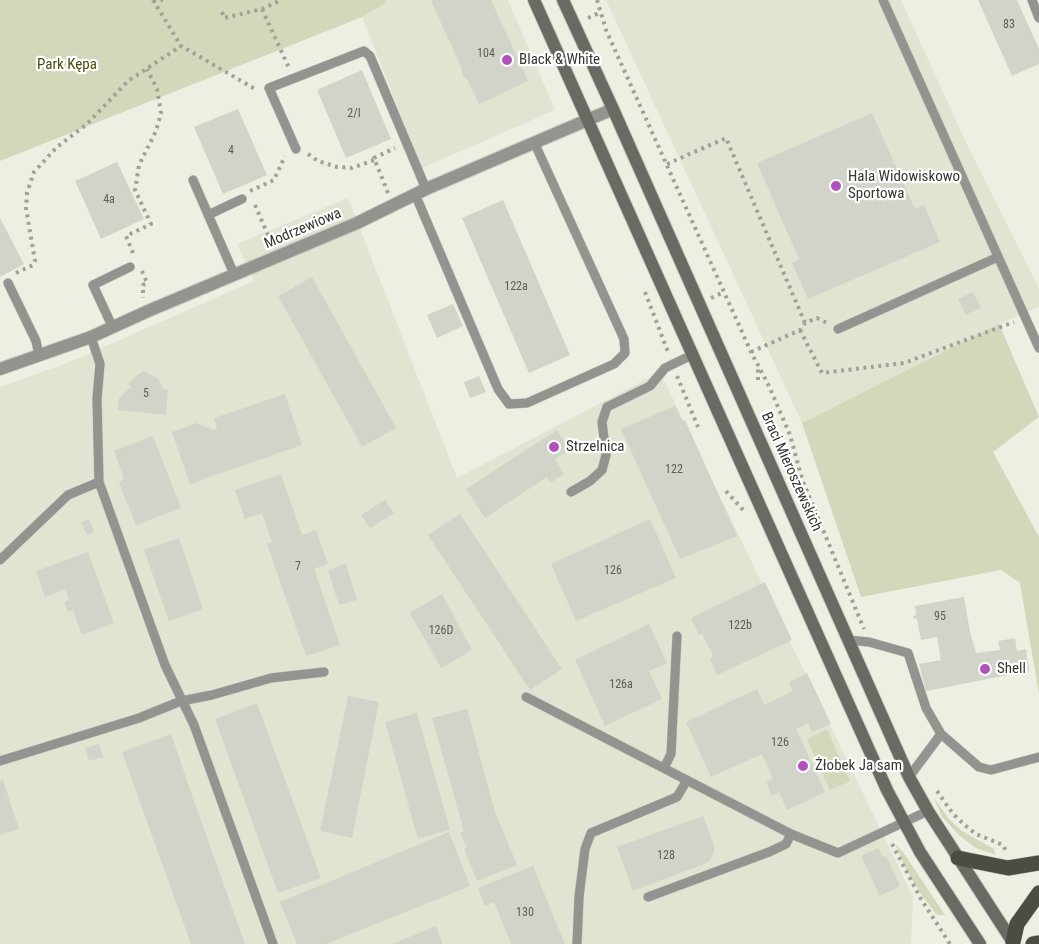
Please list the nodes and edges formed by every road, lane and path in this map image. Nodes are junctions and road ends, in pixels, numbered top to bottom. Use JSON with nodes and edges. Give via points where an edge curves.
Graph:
{"nodes":[{"id":1,"x":163,"y":0,"type":"edge"},
{"id":2,"x":281,"y":0,"type":"edge"},
{"id":3,"x":534,"y":0,"type":"edge"},
{"id":4,"x":563,"y":0,"type":"edge"},
{"id":5,"x":597,"y":0,"type":"edge"},
{"id":6,"x":883,"y":0,"type":"edge"},
{"id":7,"x":1032,"y":0,"type":"edge"},
{"id":8,"x":153,"y":1,"type":"edge"},
{"id":9,"x":272,"y":2,"type":"edge"},
{"id":10,"x":262,"y":9,"type":"junction"},
{"id":11,"x":222,"y":12,"type":"dead end"},
{"id":12,"x":1039,"y":18,"type":"edge"},
{"id":13,"x":181,"y":46,"type":"junction"},
{"id":14,"x":147,"y":69,"type":"junction"},
{"id":15,"x":293,"y":79,"type":"junction"},
{"id":16,"x":272,"y":95,"type":"junction"},
{"id":17,"x":613,"y":109,"type":"junction"},
{"id":18,"x":587,"y":119,"type":"junction"},
{"id":19,"x":534,"y":142,"type":"junction"},
{"id":20,"x":406,"y":143,"type":"junction"},
{"id":21,"x":296,"y":149,"type":"junction"},
{"id":22,"x":374,"y":160,"type":"junction"},
{"id":23,"x":667,"y":164,"type":"junction"},
{"id":24,"x":193,"y":180,"type":"dead end"},
{"id":25,"x":421,"y":192,"type":"junction"},
{"id":26,"x":242,"y":200,"type":"dead end"},
{"id":27,"x":394,"y":205,"type":"junction"},
{"id":28,"x":208,"y":215,"type":"junction"},
{"id":29,"x":134,"y":254,"type":"dead end"},
{"id":30,"x":277,"y":257,"type":"junction"},
{"id":31,"x":998,"y":257,"type":"junction"},
{"id":32,"x":134,"y":265,"type":"joint"},
{"id":33,"x":15,"y":274,"type":"dead end"},
{"id":34,"x":234,"y":274,"type":"junction"},
{"id":35,"x":8,"y":283,"type":"dead end"},
{"id":36,"x":147,"y":283,"type":"dead end"},
{"id":37,"x":1025,"y":317,"type":"junction"},
{"id":38,"x":805,"y":323,"type":"junction"},
{"id":39,"x":113,"y":328,"type":"junction"},
{"id":40,"x":838,"y":329,"type":"joint"},
{"id":41,"x":800,"y":330,"type":"junction"},
{"id":42,"x":91,"y":337,"type":"junction"},
{"id":43,"x":1039,"y":348,"type":"edge"},
{"id":44,"x":751,"y":352,"type":"junction"},
{"id":45,"x":39,"y":355,"type":"junction"},
{"id":46,"x":692,"y":355,"type":"junction"},
{"id":47,"x":758,"y":366,"type":"junction"},
{"id":48,"x":0,"y":369,"type":"edge"},
{"id":49,"x":758,"y":381,"type":"dead end"},
{"id":50,"x":787,"y":446,"type":"dead end"},
{"id":51,"x":795,"y":452,"type":"junction"},
{"id":52,"x":99,"y":482,"type":"junction"},
{"id":53,"x":571,"y":492,"type":"dead end"},
{"id":54,"x":0,"y":560,"type":"edge"},
{"id":55,"x":865,"y":631,"type":"dead end"},
{"id":56,"x":676,"y":636,"type":"dead end"},
{"id":57,"x":848,"y":640,"type":"junction"},
{"id":58,"x":324,"y":672,"type":"dead end"},
{"id":59,"x":526,"y":697,"type":"dead end"},
{"id":60,"x":181,"y":701,"type":"junction"},
{"id":61,"x":941,"y":734,"type":"junction"},
{"id":62,"x":1039,"y":757,"type":"edge"},
{"id":63,"x":0,"y":761,"type":"edge"},
{"id":64,"x":664,"y":768,"type":"junction"},
{"id":65,"x":909,"y":777,"type":"junction"},
{"id":66,"x":687,"y":780,"type":"junction"},
{"id":67,"x":928,"y":811,"type":"junction"},
{"id":68,"x":904,"y":823,"type":"junction"},
{"id":69,"x":791,"y":834,"type":"junction"},
{"id":70,"x":958,"y":858,"type":"junction"},
{"id":71,"x":1039,"y":863,"type":"edge"},
{"id":72,"x":1039,"y":893,"type":"edge"},
{"id":73,"x":648,"y":897,"type":"dead end"},
{"id":74,"x":921,"y":899,"type":"dead end"},
{"id":75,"x":1016,"y":943,"type":"edge"},
{"id":76,"x":1039,"y":943,"type":"edge"},
{"id":77,"x":273,"y":944,"type":"edge"},
{"id":78,"x":578,"y":944,"type":"edge"},
{"id":79,"x":950,"y":944,"type":"edge"},
{"id":80,"x":980,"y":944,"type":"edge"},
{"id":81,"x":1033,"y":944,"type":"edge"}],
"edges":[{"from":1,"to":8,"type":"path"},
{"from":2,"to":9,"type":"path"},
{"from":3,"to":18,"type":"main road"},
{"from":4,"to":17,"type":"main road","name":"Braci Mieroszewskich"},
{"from":5,"to":23,"type":"path","via":[[606,30]]},
{"from":6,"to":31,"type":"lane"},
{"from":7,"to":12,"type":"lane"},
{"from":8,"to":13,"type":"path"},
{"from":9,"to":10,"type":"path"},
{"from":10,"to":11,"type":"path","via":[[224,18]]},
{"from":10,"to":15,"type":"path"},
{"from":13,"to":14,"type":"path"},
{"from":13,"to":16,"type":"path"},
{"from":14,"to":29,"type":"path","via":[[157,89],[161,113],[139,165],[135,190],[151,224],[126,236]]},
{"from":14,"to":33,"type":"path","via":[[128,81],[34,172],[26,208],[35,261]]},
{"from":15,"to":16,"type":"lane","via":[[269,88]]},
{"from":15,"to":20,"type":"lane","via":[[364,51],[370,56]]},
{"from":16,"to":21,"type":"lane"},
{"from":17,"to":18,"type":"street","name":"Modrzewiowa"},
{"from":17,"to":57,"type":"main road","name":"Braci Mieroszewskich"},
{"from":18,"to":19,"type":"street","name":"Modrzewiowa"},
{"from":18,"to":46,"type":"main road"},
{"from":19,"to":25,"type":"street","name":"Modrzewiowa"},
{"from":19,"to":25,"type":"lane","via":[[624,339],[625,353],[614,364],[527,403],[509,404],[498,389]]},
{"from":20,"to":22,"type":"path"},
{"from":20,"to":25,"type":"lane"},
{"from":21,"to":22,"type":"path","via":[[301,147],[318,161],[337,167],[352,168]]},
{"from":21,"to":30,"type":"path","via":[[285,154],[274,180],[249,191]]},
{"from":22,"to":27,"type":"path"},
{"from":23,"to":38,"type":"path","via":[[726,138]]},
{"from":23,"to":44,"type":"path"},
{"from":24,"to":28,"type":"lane"},
{"from":25,"to":27,"type":"street","name":"Modrzewiowa"},
{"from":26,"to":28,"type":"lane"},
{"from":27,"to":30,"type":"street","name":"Modrzewiowa"},
{"from":28,"to":34,"type":"lane"},
{"from":30,"to":34,"type":"street","name":"Modrzewiowa"},
{"from":31,"to":37,"type":"lane"},
{"from":31,"to":40,"type":"lane"},
{"from":32,"to":36,"type":"path"},
{"from":32,"to":39,"type":"lane","via":[[93,285]]},
{"from":34,"to":39,"type":"street","name":"Modrzewiowa"},
{"from":35,"to":45,"type":"lane","via":[[36,340]]},
{"from":37,"to":41,"type":"path","via":[[904,363],[822,373]]},
{"from":37,"to":43,"type":"lane"},
{"from":38,"to":40,"type":"path","via":[[817,318]]},
{"from":38,"to":41,"type":"path"},
{"from":39,"to":42,"type":"street","name":"Modrzewiowa"},
{"from":41,"to":44,"type":"path"},
{"from":42,"to":45,"type":"street","name":"Modrzewiowa"},
{"from":42,"to":52,"type":"lane","via":[[100,364]]},
{"from":44,"to":47,"type":"path"},
{"from":45,"to":48,"type":"street","name":"Modrzewiowa"},
{"from":46,"to":53,"type":"lane","via":[[665,368],[650,386],[607,407],[602,470]]},
{"from":46,"to":68,"type":"main road"},
{"from":47,"to":49,"type":"path"},
{"from":47,"to":51,"type":"path"},
{"from":50,"to":51,"type":"path"},
{"from":51,"to":55,"type":"path","via":[[802,479]]},
{"from":52,"to":54,"type":"lane","via":[[68,495]]},
{"from":52,"to":60,"type":"lane"},
{"from":56,"to":64,"type":"lane","via":[[671,754]]},
{"from":57,"to":61,"type":"lane","via":[[908,653],[926,708]]},
{"from":57,"to":65,"type":"main road","name":"Braci Mieroszewskich"},
{"from":58,"to":60,"type":"lane","via":[[271,678]]},
{"from":59,"to":64,"type":"lane"},
{"from":60,"to":63,"type":"lane","via":[[140,718]]},
{"from":60,"to":77,"type":"lane","via":[[194,724]]},
{"from":61,"to":62,"type":"lane","via":[[979,767],[991,770]]},
{"from":61,"to":65,"type":"lane"},
{"from":64,"to":66,"type":"lane"},
{"from":65,"to":67,"type":"main road","name":"Braci Mieroszewskich"},
{"from":66,"to":69,"type":"lane"},
{"from":66,"to":78,"type":"lane","via":[[678,797],[591,833],[580,887]]},
{"from":67,"to":68,"type":"lane"},
{"from":67,"to":70,"type":"main road","name":"Braci Mieroszewskich"},
{"from":68,"to":69,"type":"lane","via":[[838,853]]},
{"from":68,"to":80,"type":"main road"},
{"from":69,"to":73,"type":"lane","via":[[786,844],[769,852]]},
{"from":70,"to":71,"type":"main road","via":[[1008,868]]},
{"from":70,"to":75,"type":"main road","name":"Braci Mieroszewskich"},
{"from":72,"to":75,"type":"main road","via":[[1017,924]]},
{"from":74,"to":79,"type":"path"},
{"from":76,"to":81,"type":"main road"}]}
